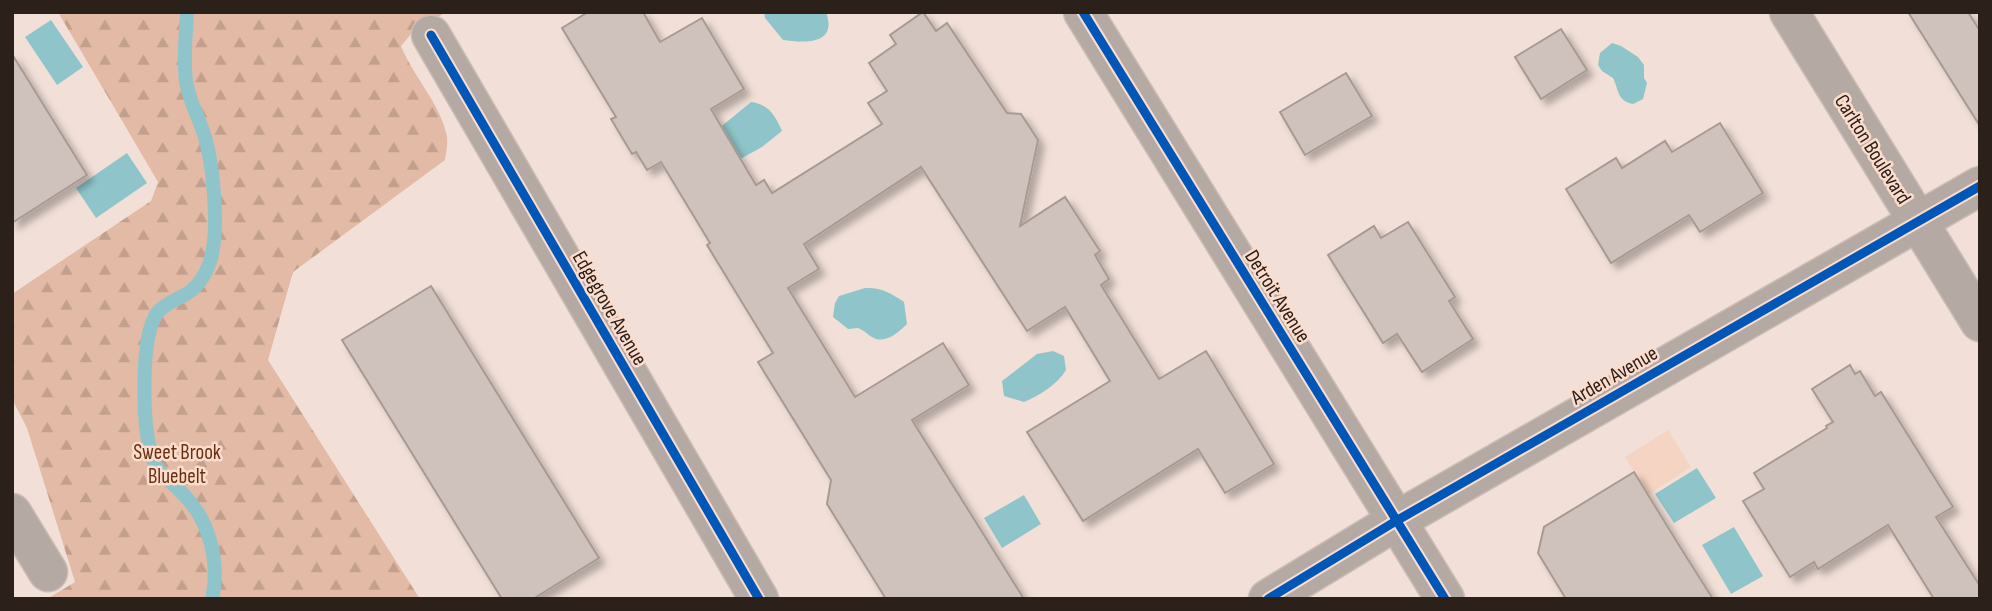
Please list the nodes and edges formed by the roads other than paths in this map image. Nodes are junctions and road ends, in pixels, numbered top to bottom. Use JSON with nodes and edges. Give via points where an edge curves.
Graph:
{"nodes":[{"id":1,"x":1083,"y":12,"type":"edge"},
{"id":2,"x":1789,"y":12,"type":"edge"},
{"id":3,"x":431,"y":36,"type":"dead end"},
{"id":4,"x":1980,"y":186,"type":"edge"},
{"id":5,"x":1917,"y":221,"type":"junction"},
{"id":6,"x":1980,"y":322,"type":"edge"},
{"id":7,"x":12,"y":513,"type":"edge"},
{"id":8,"x":1396,"y":521,"type":"junction"},
{"id":9,"x":48,"y":572,"type":"dead end"},
{"id":10,"x":759,"y":599,"type":"edge"},
{"id":11,"x":1268,"y":599,"type":"edge"},
{"id":12,"x":1444,"y":599,"type":"edge"}],
"edges":[{"from":1,"to":8,"type":"street","name":"Detroit Avenue"},
{"from":2,"to":5,"type":"street","name":"Carlton Boulevard"},
{"from":3,"to":10,"type":"street","name":"Edgegrove Avenue"},
{"from":4,"to":5,"type":"street","name":"Arden Avenue"},
{"from":5,"to":6,"type":"street","name":"Carlton Boulevard"},
{"from":5,"to":8,"type":"street","name":"Arden Avenue"},
{"from":7,"to":9,"type":"street"},
{"from":8,"to":11,"type":"street","name":"Arden Avenue"},
{"from":8,"to":12,"type":"street","name":"Detroit Avenue"}]}
